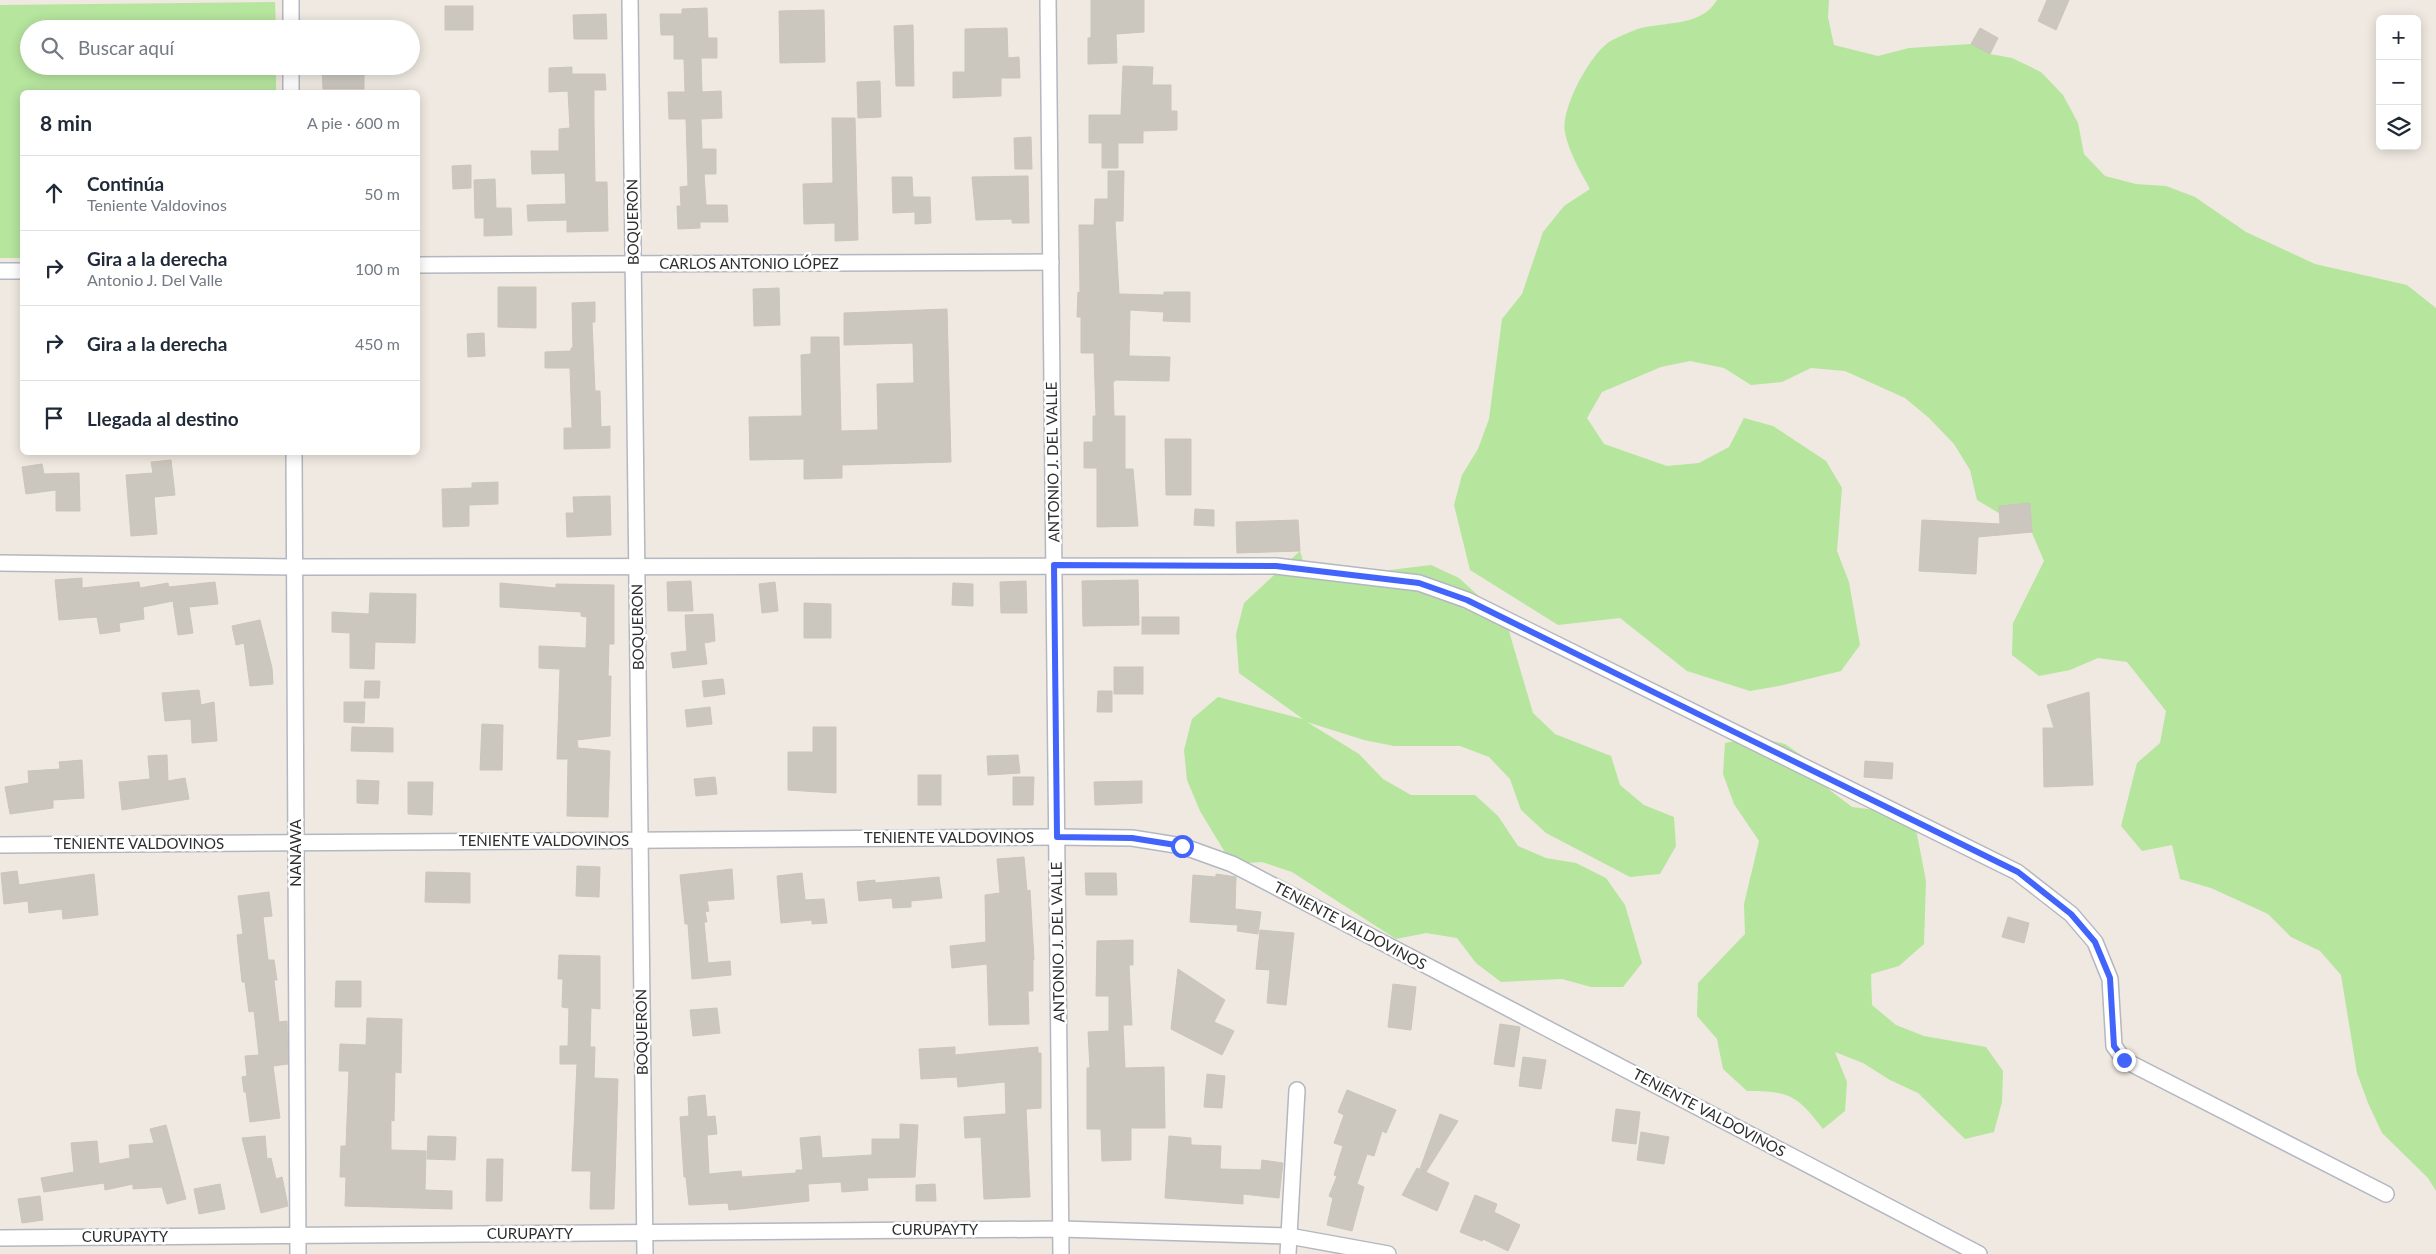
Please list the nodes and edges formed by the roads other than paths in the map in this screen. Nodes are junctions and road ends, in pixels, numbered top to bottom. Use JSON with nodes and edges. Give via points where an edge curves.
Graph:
{"nodes":[{"id":1,"x":291,"y":0,"type":"edge"},
{"id":2,"x":630,"y":0,"type":"edge"},
{"id":3,"x":1048,"y":0,"type":"edge"},
{"id":4,"x":291,"y":20,"type":"edge"},
{"id":5,"x":291,"y":75,"type":"edge"},
{"id":6,"x":291,"y":90,"type":"edge"},
{"id":7,"x":1051,"y":262,"type":"junction"},
{"id":8,"x":634,"y":264,"type":"junction"},
{"id":9,"x":420,"y":265,"type":"edge"},
{"id":10,"x":0,"y":271,"type":"edge"},
{"id":11,"x":20,"y":271,"type":"edge"},
{"id":12,"x":294,"y":455,"type":"edge"},
{"id":13,"x":0,"y":563,"type":"edge"},
{"id":14,"x":1054,"y":565,"type":"junction"},
{"id":15,"x":637,"y":566,"type":"junction"},
{"id":16,"x":294,"y":567,"type":"junction"},
{"id":17,"x":1057,"y":837,"type":"junction"},
{"id":18,"x":640,"y":840,"type":"junction"},
{"id":19,"x":296,"y":843,"type":"junction"},
{"id":20,"x":0,"y":845,"type":"edge"},
{"id":21,"x":1297,"y":1090,"type":"dead end"},
{"id":22,"x":2386,"y":1194,"type":"dead end"},
{"id":23,"x":1061,"y":1229,"type":"junction"},
{"id":24,"x":645,"y":1233,"type":"junction"},
{"id":25,"x":298,"y":1235,"type":"junction"},
{"id":26,"x":1289,"y":1236,"type":"junction"},
{"id":27,"x":0,"y":1238,"type":"edge"},
{"id":28,"x":298,"y":1254,"type":"edge"},
{"id":29,"x":645,"y":1254,"type":"edge"},
{"id":30,"x":1061,"y":1254,"type":"edge"},
{"id":31,"x":1288,"y":1254,"type":"edge"},
{"id":32,"x":1388,"y":1254,"type":"edge"},
{"id":33,"x":1979,"y":1254,"type":"edge"}],
"edges":[{"from":1,"to":4,"type":"street"},
{"from":2,"to":8,"type":"street","name":"BOQUERON"},
{"from":3,"to":7,"type":"street","name":"ANTONIO J. DEL VALLE"},
{"from":5,"to":6,"type":"street"},
{"from":7,"to":8,"type":"street","name":"CARLOS ANTONIO LÓPEZ"},
{"from":7,"to":14,"type":"street","name":"ANTONIO J. DEL VALLE"},
{"from":8,"to":9,"type":"street","name":"CARLOS ANTONIO LÓPEZ"},
{"from":8,"to":15,"type":"street","name":"BOQUERON"},
{"from":10,"to":11,"type":"street"},
{"from":12,"to":16,"type":"street","name":"NANAWA"},
{"from":13,"to":16,"type":"street"},
{"from":14,"to":15,"type":"street"},
{"from":14,"to":17,"type":"street","name":"ANTONIO J. DEL VALLE"},
{"from":14,"to":22,"type":"street","via":[[1276,566],[1419,583],[1467,600],[2018,872],[2071,914],[2095,942],[2110,978],[2114,1046],[2124,1060]]},
{"from":15,"to":16,"type":"street"},
{"from":15,"to":18,"type":"street","name":"BOQUERON"},
{"from":16,"to":19,"type":"street","name":"NANAWA"},
{"from":17,"to":18,"type":"street","name":"TENIENTE VALDOVINOS"},
{"from":17,"to":23,"type":"street","name":"ANTONIO J. DEL VALLE"},
{"from":17,"to":33,"type":"street","name":"TENIENTE VALDOVINOS","via":[[1132,838],[1182,846],[1232,864]]},
{"from":18,"to":19,"type":"street","name":"TENIENTE VALDOVINOS"},
{"from":18,"to":24,"type":"street","name":"BOQUERON"},
{"from":19,"to":20,"type":"street","name":"TENIENTE VALDOVINOS"},
{"from":19,"to":25,"type":"street","name":"NANAWA"},
{"from":21,"to":26,"type":"street"},
{"from":23,"to":24,"type":"street","name":"CURUPAYTY"},
{"from":23,"to":26,"type":"street","name":"CURUPAYTY"},
{"from":23,"to":30,"type":"street","name":"ANTONIO J. DEL VALLE"},
{"from":24,"to":25,"type":"street","name":"CURUPAYTY"},
{"from":24,"to":29,"type":"street","name":"BOQUERON"},
{"from":25,"to":27,"type":"street","name":"CURUPAYTY"},
{"from":25,"to":28,"type":"street","name":"NANAWA"},
{"from":26,"to":31,"type":"street"},
{"from":26,"to":32,"type":"street","name":"CURUPAYTY"}]}
